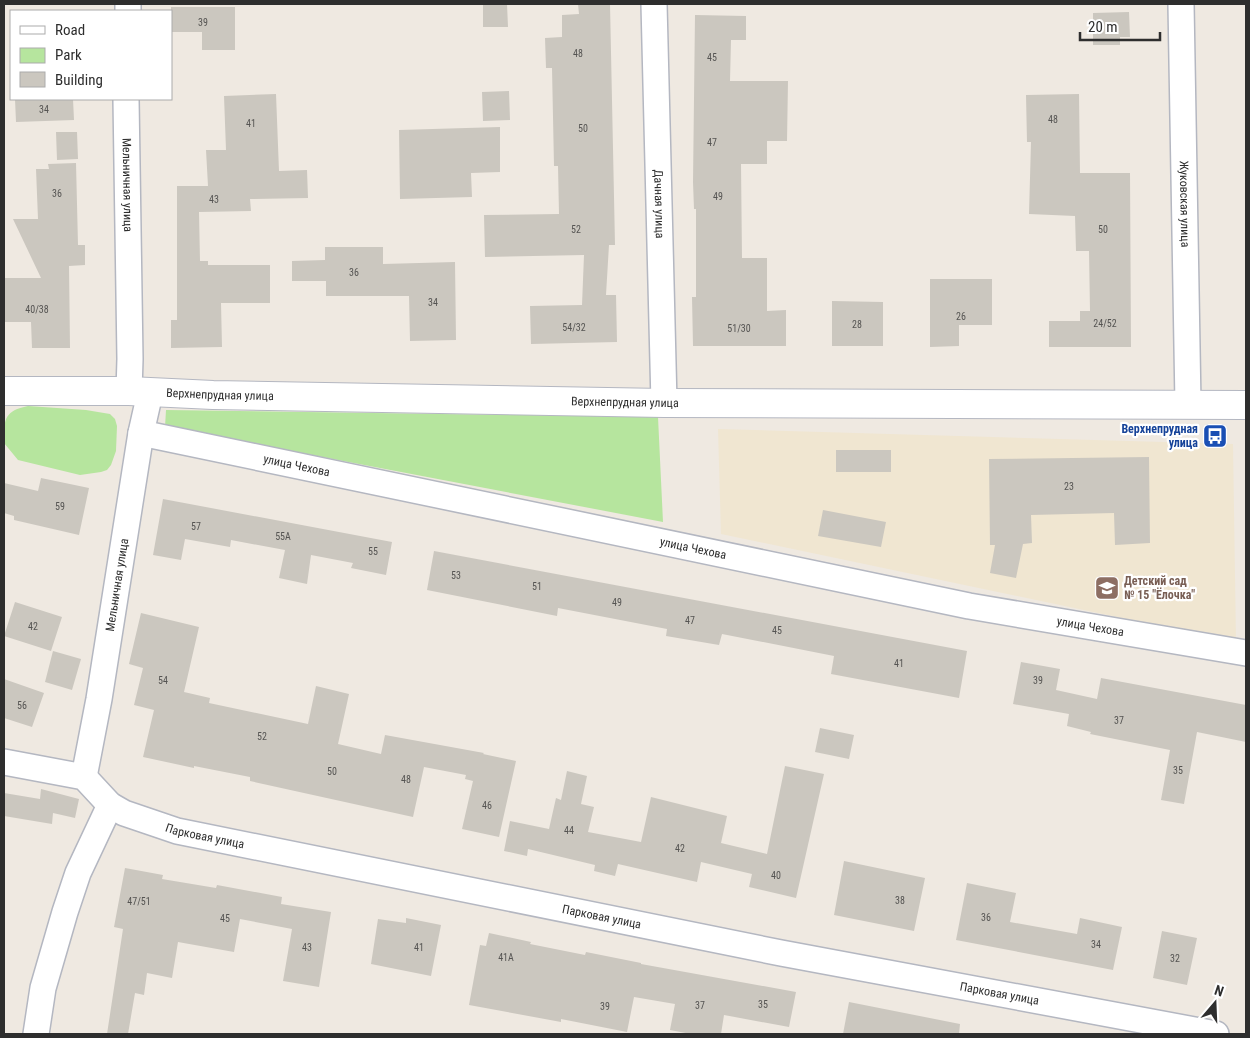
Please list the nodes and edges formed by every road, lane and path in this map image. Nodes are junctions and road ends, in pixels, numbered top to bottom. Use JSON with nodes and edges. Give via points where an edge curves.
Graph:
{"nodes":[{"id":1,"x":654,"y":4,"type":"edge"},
{"id":2,"x":1181,"y":4,"type":"edge"},
{"id":3,"x":126,"y":100,"type":"edge"},
{"id":4,"x":4,"y":392,"type":"edge"},
{"id":5,"x":139,"y":392,"type":"junction"},
{"id":6,"x":664,"y":403,"type":"junction"},
{"id":7,"x":1188,"y":404,"type":"junction"},
{"id":8,"x":1246,"y":405,"type":"edge"},
{"id":9,"x":141,"y":433,"type":"junction"},
{"id":10,"x":1246,"y":653,"type":"edge"},
{"id":11,"x":4,"y":762,"type":"edge"},
{"id":12,"x":84,"y":778,"type":"junction"},
{"id":13,"x":110,"y":805,"type":"junction"},
{"id":14,"x":36,"y":1034,"type":"edge"},
{"id":15,"x":1216,"y":1034,"type":"edge"}],
"edges":[{"from":1,"to":6,"type":"street","name":"Дачная улица"},
{"from":2,"to":7,"type":"street","name":"Жуковская улица"},
{"from":3,"to":5,"type":"street","name":"Мельничная улица","via":[[130,359]]},
{"from":4,"to":5,"type":"street","name":"Верхнепрудная улица"},
{"from":5,"to":6,"type":"street","name":"Верхнепрудная улица"},
{"from":5,"to":9,"type":"street","name":"Мельничная улица"},
{"from":6,"to":7,"type":"street","name":"Верхнепрудная улица"},
{"from":7,"to":8,"type":"street","name":"Верхнепрудная улица"},
{"from":9,"to":10,"type":"street","name":"улица Чехова","via":[[968,606]]},
{"from":9,"to":12,"type":"street","name":"Мельничная улица"},
{"from":11,"to":12,"type":"street"},
{"from":12,"to":13,"type":"street","name":"Парковая улица"},
{"from":13,"to":14,"type":"street","via":[[78,873],[43,988]]},
{"from":13,"to":15,"type":"street","name":"Парковая улица","via":[[177,831],[780,953]]}]}
